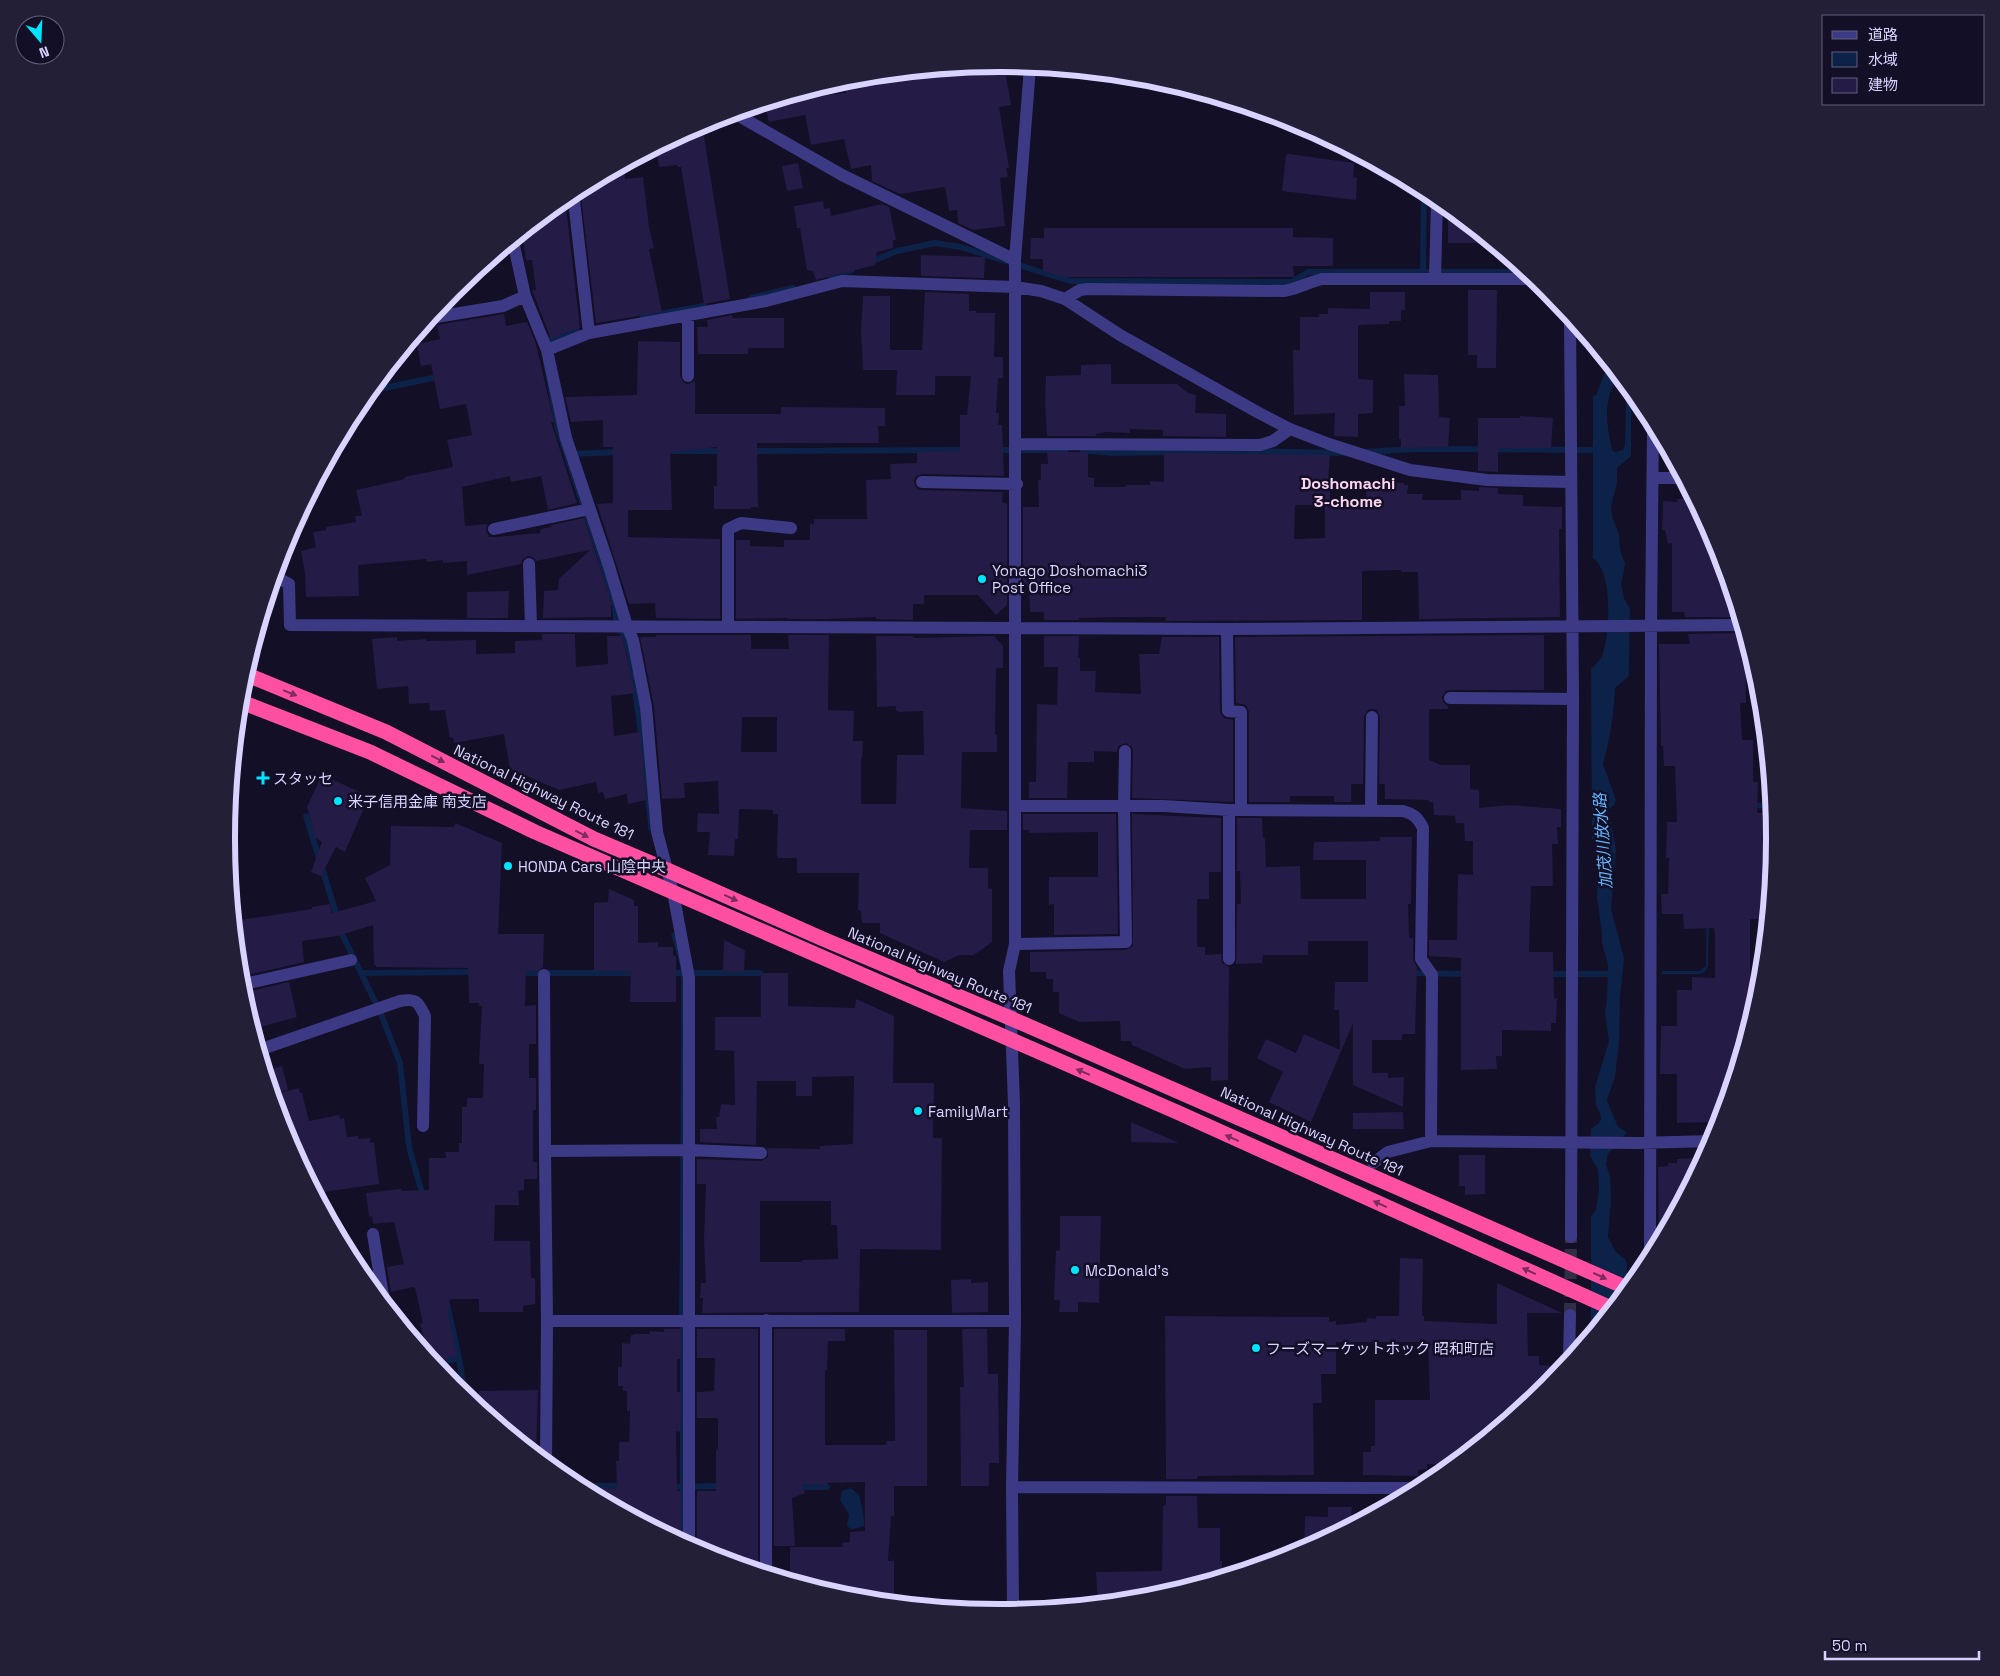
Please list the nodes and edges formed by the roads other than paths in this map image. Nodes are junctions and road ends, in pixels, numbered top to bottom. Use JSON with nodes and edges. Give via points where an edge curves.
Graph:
{"nodes":[{"id":1,"x":1030,"y":73,"type":"edge"},
{"id":2,"x":742,"y":118,"type":"edge"},
{"id":3,"x":574,"y":203,"type":"edge"},
{"id":4,"x":1437,"y":210,"type":"edge"},
{"id":5,"x":514,"y":247,"type":"edge"},
{"id":6,"x":1016,"y":260,"type":"junction"},
{"id":7,"x":1435,"y":278,"type":"junction"},
{"id":8,"x":1522,"y":279,"type":"edge"},
{"id":9,"x":1015,"y":288,"type":"junction"},
{"id":10,"x":525,"y":296,"type":"junction"},
{"id":11,"x":1065,"y":299,"type":"junction"},
{"id":12,"x":688,"y":315,"type":"junction"},
{"id":13,"x":440,"y":316,"type":"edge"},
{"id":14,"x":1570,"y":327,"type":"edge"},
{"id":15,"x":589,"y":333,"type":"junction"},
{"id":16,"x":547,"y":350,"type":"junction"},
{"id":17,"x":688,"y":376,"type":"dead end"},
{"id":18,"x":1290,"y":429,"type":"junction"},
{"id":19,"x":1653,"y":439,"type":"edge"},
{"id":20,"x":1017,"y":444,"type":"junction"},
{"id":21,"x":1653,"y":478,"type":"junction"},
{"id":22,"x":1676,"y":478,"type":"edge"},
{"id":23,"x":922,"y":482,"type":"dead end"},
{"id":24,"x":1570,"y":482,"type":"junction"},
{"id":25,"x":1016,"y":484,"type":"junction"},
{"id":26,"x":586,"y":511,"type":"junction"},
{"id":27,"x":791,"y":528,"type":"dead end"},
{"id":28,"x":494,"y":529,"type":"dead end"},
{"id":29,"x":529,"y":564,"type":"dead end"},
{"id":30,"x":280,"y":579,"type":"edge"},
{"id":31,"x":531,"y":626,"type":"junction"},
{"id":32,"x":627,"y":626,"type":"junction"},
{"id":33,"x":728,"y":626,"type":"junction"},
{"id":34,"x":1577,"y":626,"type":"junction"},
{"id":35,"x":1647,"y":626,"type":"junction"},
{"id":36,"x":1735,"y":626,"type":"edge"},
{"id":37,"x":1016,"y":627,"type":"junction"},
{"id":38,"x":1226,"y":629,"type":"junction"},
{"id":39,"x":252,"y":677,"type":"edge"},
{"id":40,"x":1450,"y":698,"type":"dead end"},
{"id":41,"x":1573,"y":699,"type":"junction"},
{"id":42,"x":247,"y":703,"type":"edge"},
{"id":43,"x":1372,"y":717,"type":"dead end"},
{"id":44,"x":1126,"y":751,"type":"dead end"},
{"id":45,"x":1015,"y":806,"type":"junction"},
{"id":46,"x":1124,"y":806,"type":"junction"},
{"id":47,"x":1235,"y":810,"type":"junction"},
{"id":48,"x":1371,"y":811,"type":"junction"},
{"id":49,"x":667,"y":870,"type":"junction"},
{"id":50,"x":673,"y":892,"type":"junction"},
{"id":51,"x":1016,"y":944,"type":"junction"},
{"id":52,"x":1229,"y":959,"type":"dead end"},
{"id":53,"x":351,"y":960,"type":"dead end"},
{"id":54,"x":544,"y":975,"type":"dead end"},
{"id":55,"x":248,"y":983,"type":"edge"},
{"id":56,"x":1010,"y":1018,"type":"junction"},
{"id":57,"x":1011,"y":1041,"type":"junction"},
{"id":58,"x":265,"y":1048,"type":"edge"},
{"id":59,"x":423,"y":1126,"type":"dead end"},
{"id":60,"x":1431,"y":1141,"type":"junction"},
{"id":61,"x":1703,"y":1141,"type":"edge"},
{"id":62,"x":1575,"y":1142,"type":"junction"},
{"id":63,"x":1644,"y":1143,"type":"junction"},
{"id":64,"x":689,"y":1150,"type":"junction"},
{"id":65,"x":545,"y":1151,"type":"junction"},
{"id":66,"x":762,"y":1152,"type":"dead end"},
{"id":67,"x":1373,"y":1164,"type":"dead end"},
{"id":68,"x":372,"y":1234,"type":"dead end"},
{"id":69,"x":1571,"y":1237,"type":"tunnel mouth"},
{"id":70,"x":1649,"y":1242,"type":"edge"},
{"id":71,"x":1620,"y":1285,"type":"edge"},
{"id":72,"x":382,"y":1289,"type":"edge"},
{"id":73,"x":1606,"y":1306,"type":"edge"},
{"id":74,"x":1570,"y":1315,"type":"tunnel mouth"},
{"id":75,"x":690,"y":1320,"type":"junction"},
{"id":76,"x":766,"y":1320,"type":"junction"},
{"id":77,"x":547,"y":1321,"type":"junction"},
{"id":78,"x":1015,"y":1321,"type":"junction"},
{"id":79,"x":1569,"y":1350,"type":"edge"},
{"id":80,"x":546,"y":1454,"type":"edge"},
{"id":81,"x":1012,"y":1487,"type":"junction"},
{"id":82,"x":1403,"y":1488,"type":"edge"},
{"id":83,"x":689,"y":1537,"type":"edge"},
{"id":84,"x":766,"y":1566,"type":"edge"},
{"id":85,"x":1013,"y":1603,"type":"edge"}],
"edges":[{"from":1,"to":6,"type":"street"},
{"from":2,"to":6,"type":"street","via":[[842,175]]},
{"from":3,"to":15,"type":"street"},
{"from":4,"to":7,"type":"street"},
{"from":5,"to":10,"type":"street"},
{"from":6,"to":9,"type":"street"},
{"from":7,"to":8,"type":"street"},
{"from":7,"to":11,"type":"street","via":[[1322,279],[1284,291],[1088,289]]},
{"from":9,"to":11,"type":"street"},
{"from":9,"to":12,"type":"street","via":[[842,281],[766,302]]},
{"from":9,"to":20,"type":"street"},
{"from":10,"to":13,"type":"street","via":[[503,306]]},
{"from":10,"to":16,"type":"street"},
{"from":11,"to":18,"type":"street","via":[[1120,335]]},
{"from":12,"to":15,"type":"street"},
{"from":12,"to":17,"type":"street"},
{"from":14,"to":24,"type":"street"},
{"from":15,"to":16,"type":"street"},
{"from":16,"to":26,"type":"street"},
{"from":18,"to":20,"type":"street","via":[[1273,441],[1260,445]]},
{"from":18,"to":24,"type":"street","via":[[1410,470],[1487,480]]},
{"from":19,"to":21,"type":"street"},
{"from":20,"to":25,"type":"street"},
{"from":21,"to":22,"type":"street"},
{"from":21,"to":35,"type":"street"},
{"from":23,"to":25,"type":"street"},
{"from":24,"to":34,"type":"street"},
{"from":25,"to":37,"type":"street"},
{"from":26,"to":28,"type":"street"},
{"from":26,"to":32,"type":"street"},
{"from":27,"to":33,"type":"street","via":[[741,523],[728,529]]},
{"from":29,"to":31,"type":"street"},
{"from":30,"to":31,"type":"street","via":[[289,584],[290,625]]},
{"from":31,"to":32,"type":"street"},
{"from":32,"to":33,"type":"street"},
{"from":32,"to":49,"type":"street","via":[[633,640],[646,707],[655,815]]},
{"from":33,"to":37,"type":"street"},
{"from":34,"to":35,"type":"street"},
{"from":34,"to":38,"type":"street"},
{"from":34,"to":41,"type":"street"},
{"from":35,"to":36,"type":"street"},
{"from":35,"to":63,"type":"street"},
{"from":37,"to":38,"type":"street"},
{"from":37,"to":45,"type":"street"},
{"from":38,"to":47,"type":"street","via":[[1228,711],[1241,712]]},
{"from":39,"to":49,"type":"highway","name":"National Highway Route 181","one_way":true,"via":[[386,732],[594,839]]},
{"from":40,"to":41,"type":"street"},
{"from":41,"to":62,"type":"street"},
{"from":42,"to":50,"type":"highway","via":[[370,752],[535,832]]},
{"from":43,"to":48,"type":"street"},
{"from":44,"to":46,"type":"street"},
{"from":45,"to":46,"type":"street"},
{"from":45,"to":51,"type":"street"},
{"from":46,"to":47,"type":"street"},
{"from":46,"to":51,"type":"street","via":[[1126,942]]},
{"from":47,"to":48,"type":"street"},
{"from":47,"to":52,"type":"street"},
{"from":48,"to":60,"type":"street","via":[[1413,814],[1422,828],[1421,959],[1432,975]]},
{"from":49,"to":50,"type":"street"},
{"from":49,"to":56,"type":"highway","name":"National Highway Route 181","one_way":true},
{"from":50,"to":57,"type":"highway"},
{"from":50,"to":64,"type":"street","via":[[689,978]]},
{"from":51,"to":56,"type":"street","via":[[1009,972]]},
{"from":53,"to":55,"type":"street"},
{"from":54,"to":65,"type":"street"},
{"from":56,"to":57,"type":"street"},
{"from":56,"to":71,"type":"highway","name":"National Highway Route 181","one_way":true},
{"from":73,"to":57,"type":"highway","one_way":true},
{"from":57,"to":78,"type":"street"},
{"from":58,"to":59,"type":"street","via":[[412,999],[419,1003],[425,1016]]},
{"from":60,"to":62,"type":"street"},
{"from":60,"to":67,"type":"street","via":[[1388,1152]]},
{"from":61,"to":63,"type":"street"},
{"from":62,"to":63,"type":"street"},
{"from":62,"to":69,"type":"street"},
{"from":63,"to":70,"type":"street"},
{"from":64,"to":65,"type":"street"},
{"from":64,"to":66,"type":"street"},
{"from":64,"to":75,"type":"street"},
{"from":65,"to":77,"type":"street"},
{"from":68,"to":72,"type":"street"},
{"from":74,"to":79,"type":"street"},
{"from":75,"to":76,"type":"street"},
{"from":75,"to":77,"type":"street"},
{"from":75,"to":83,"type":"street"},
{"from":76,"to":78,"type":"street"},
{"from":76,"to":84,"type":"street"},
{"from":77,"to":80,"type":"street"},
{"from":78,"to":81,"type":"street"},
{"from":81,"to":82,"type":"street"},
{"from":81,"to":85,"type":"street"}]}
